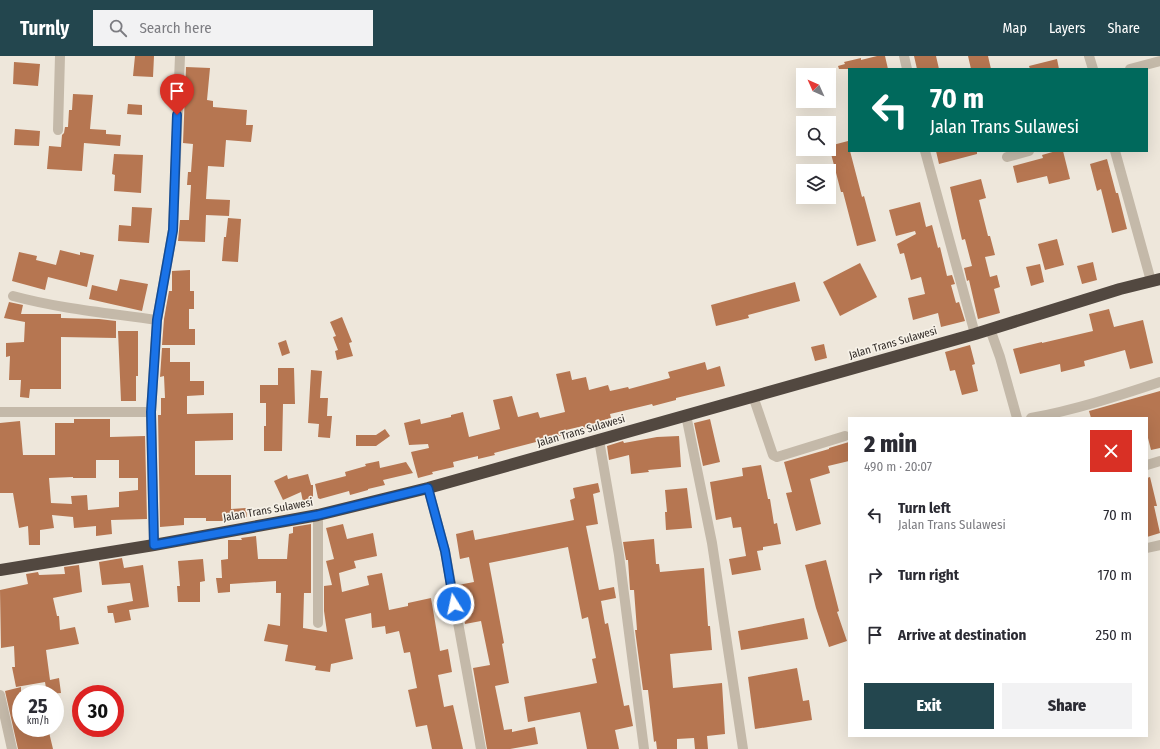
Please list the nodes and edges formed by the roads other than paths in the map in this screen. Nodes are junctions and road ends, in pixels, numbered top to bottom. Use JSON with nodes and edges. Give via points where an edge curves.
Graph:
{"nodes":[{"id":1,"x":60,"y":56,"type":"edge"},
{"id":2,"x":180,"y":56,"type":"edge"},
{"id":3,"x":904,"y":56,"type":"edge"},
{"id":4,"x":1089,"y":56,"type":"edge"},
{"id":5,"x":1160,"y":61,"type":"edge"},
{"id":6,"x":907,"y":68,"type":"edge"},
{"id":7,"x":1093,"y":68,"type":"edge"},
{"id":8,"x":1134,"y":68,"type":"edge"},
{"id":9,"x":58,"y":130,"type":"dead end"},
{"id":10,"x":925,"y":152,"type":"edge"},
{"id":11,"x":1025,"y":152,"type":"edge"},
{"id":12,"x":1115,"y":152,"type":"edge"},
{"id":13,"x":1007,"y":157,"type":"dead end"},
{"id":14,"x":1155,"y":280,"type":"edge"},
{"id":15,"x":13,"y":296,"type":"dead end"},
{"id":16,"x":157,"y":320,"type":"junction"},
{"id":17,"x":990,"y":329,"type":"junction"},
{"id":18,"x":975,"y":334,"type":"junction"},
{"id":19,"x":1160,"y":382,"type":"edge"},
{"id":20,"x":753,"y":396,"type":"junction"},
{"id":21,"x":0,"y":412,"type":"edge"},
{"id":22,"x":151,"y":412,"type":"junction"},
{"id":23,"x":686,"y":415,"type":"junction"},
{"id":24,"x":1017,"y":417,"type":"edge"},
{"id":25,"x":1036,"y":417,"type":"edge"},
{"id":26,"x":846,"y":436,"type":"dead end"},
{"id":27,"x":599,"y":440,"type":"junction"},
{"id":28,"x":1160,"y":461,"type":"edge"},
{"id":29,"x":1148,"y":465,"type":"edge"},
{"id":30,"x":428,"y":488,"type":"junction"},
{"id":31,"x":318,"y":515,"type":"junction"},
{"id":32,"x":154,"y":545,"type":"junction"},
{"id":33,"x":1160,"y":545,"type":"edge"},
{"id":34,"x":1148,"y":548,"type":"edge"},
{"id":35,"x":0,"y":570,"type":"edge"},
{"id":36,"x":318,"y":623,"type":"dead end"},
{"id":37,"x":0,"y":695,"type":"edge"},
{"id":38,"x":2,"y":712,"type":"edge"},
{"id":39,"x":12,"y":749,"type":"edge"},
{"id":40,"x":480,"y":749,"type":"edge"},
{"id":41,"x":644,"y":749,"type":"edge"},
{"id":42,"x":743,"y":749,"type":"edge"}],
"edges":[{"from":1,"to":9,"type":"street"},
{"from":2,"to":16,"type":"street","via":[[173,230]]},
{"from":3,"to":6,"type":"street"},
{"from":4,"to":7,"type":"street"},
{"from":5,"to":8,"type":"street"},
{"from":10,"to":18,"type":"street"},
{"from":11,"to":13,"type":"street"},
{"from":12,"to":14,"type":"street"},
{"from":14,"to":17,"type":"highway","name":"Jalan Trans Sulawesi"},
{"from":15,"to":16,"type":"street","via":[[80,310]]},
{"from":16,"to":22,"type":"street"},
{"from":17,"to":18,"type":"highway","name":"Jalan Trans Sulawesi"},
{"from":17,"to":24,"type":"street"},
{"from":18,"to":20,"type":"highway","name":"Jalan Trans Sulawesi"},
{"from":19,"to":25,"type":"street","via":[[1058,413]]},
{"from":20,"to":23,"type":"highway","name":"Jalan Trans Sulawesi"},
{"from":20,"to":26,"type":"street","via":[[773,455],[777,457]]},
{"from":21,"to":22,"type":"street"},
{"from":22,"to":32,"type":"street"},
{"from":23,"to":27,"type":"highway","name":"Jalan Trans Sulawesi"},
{"from":23,"to":42,"type":"street","via":[[712,543]]},
{"from":27,"to":30,"type":"highway","name":"Jalan Trans Sulawesi"},
{"from":27,"to":41,"type":"street","via":[[619,556]]},
{"from":28,"to":29,"type":"street"},
{"from":30,"to":31,"type":"highway","name":"Jalan Trans Sulawesi"},
{"from":30,"to":40,"type":"street","via":[[445,551]]},
{"from":31,"to":32,"type":"highway","name":"Jalan Trans Sulawesi"},
{"from":31,"to":36,"type":"street"},
{"from":32,"to":35,"type":"highway","name":"Jalan Trans Sulawesi"},
{"from":33,"to":34,"type":"street"},
{"from":37,"to":38,"type":"street"},
{"from":38,"to":39,"type":"street"}]}
